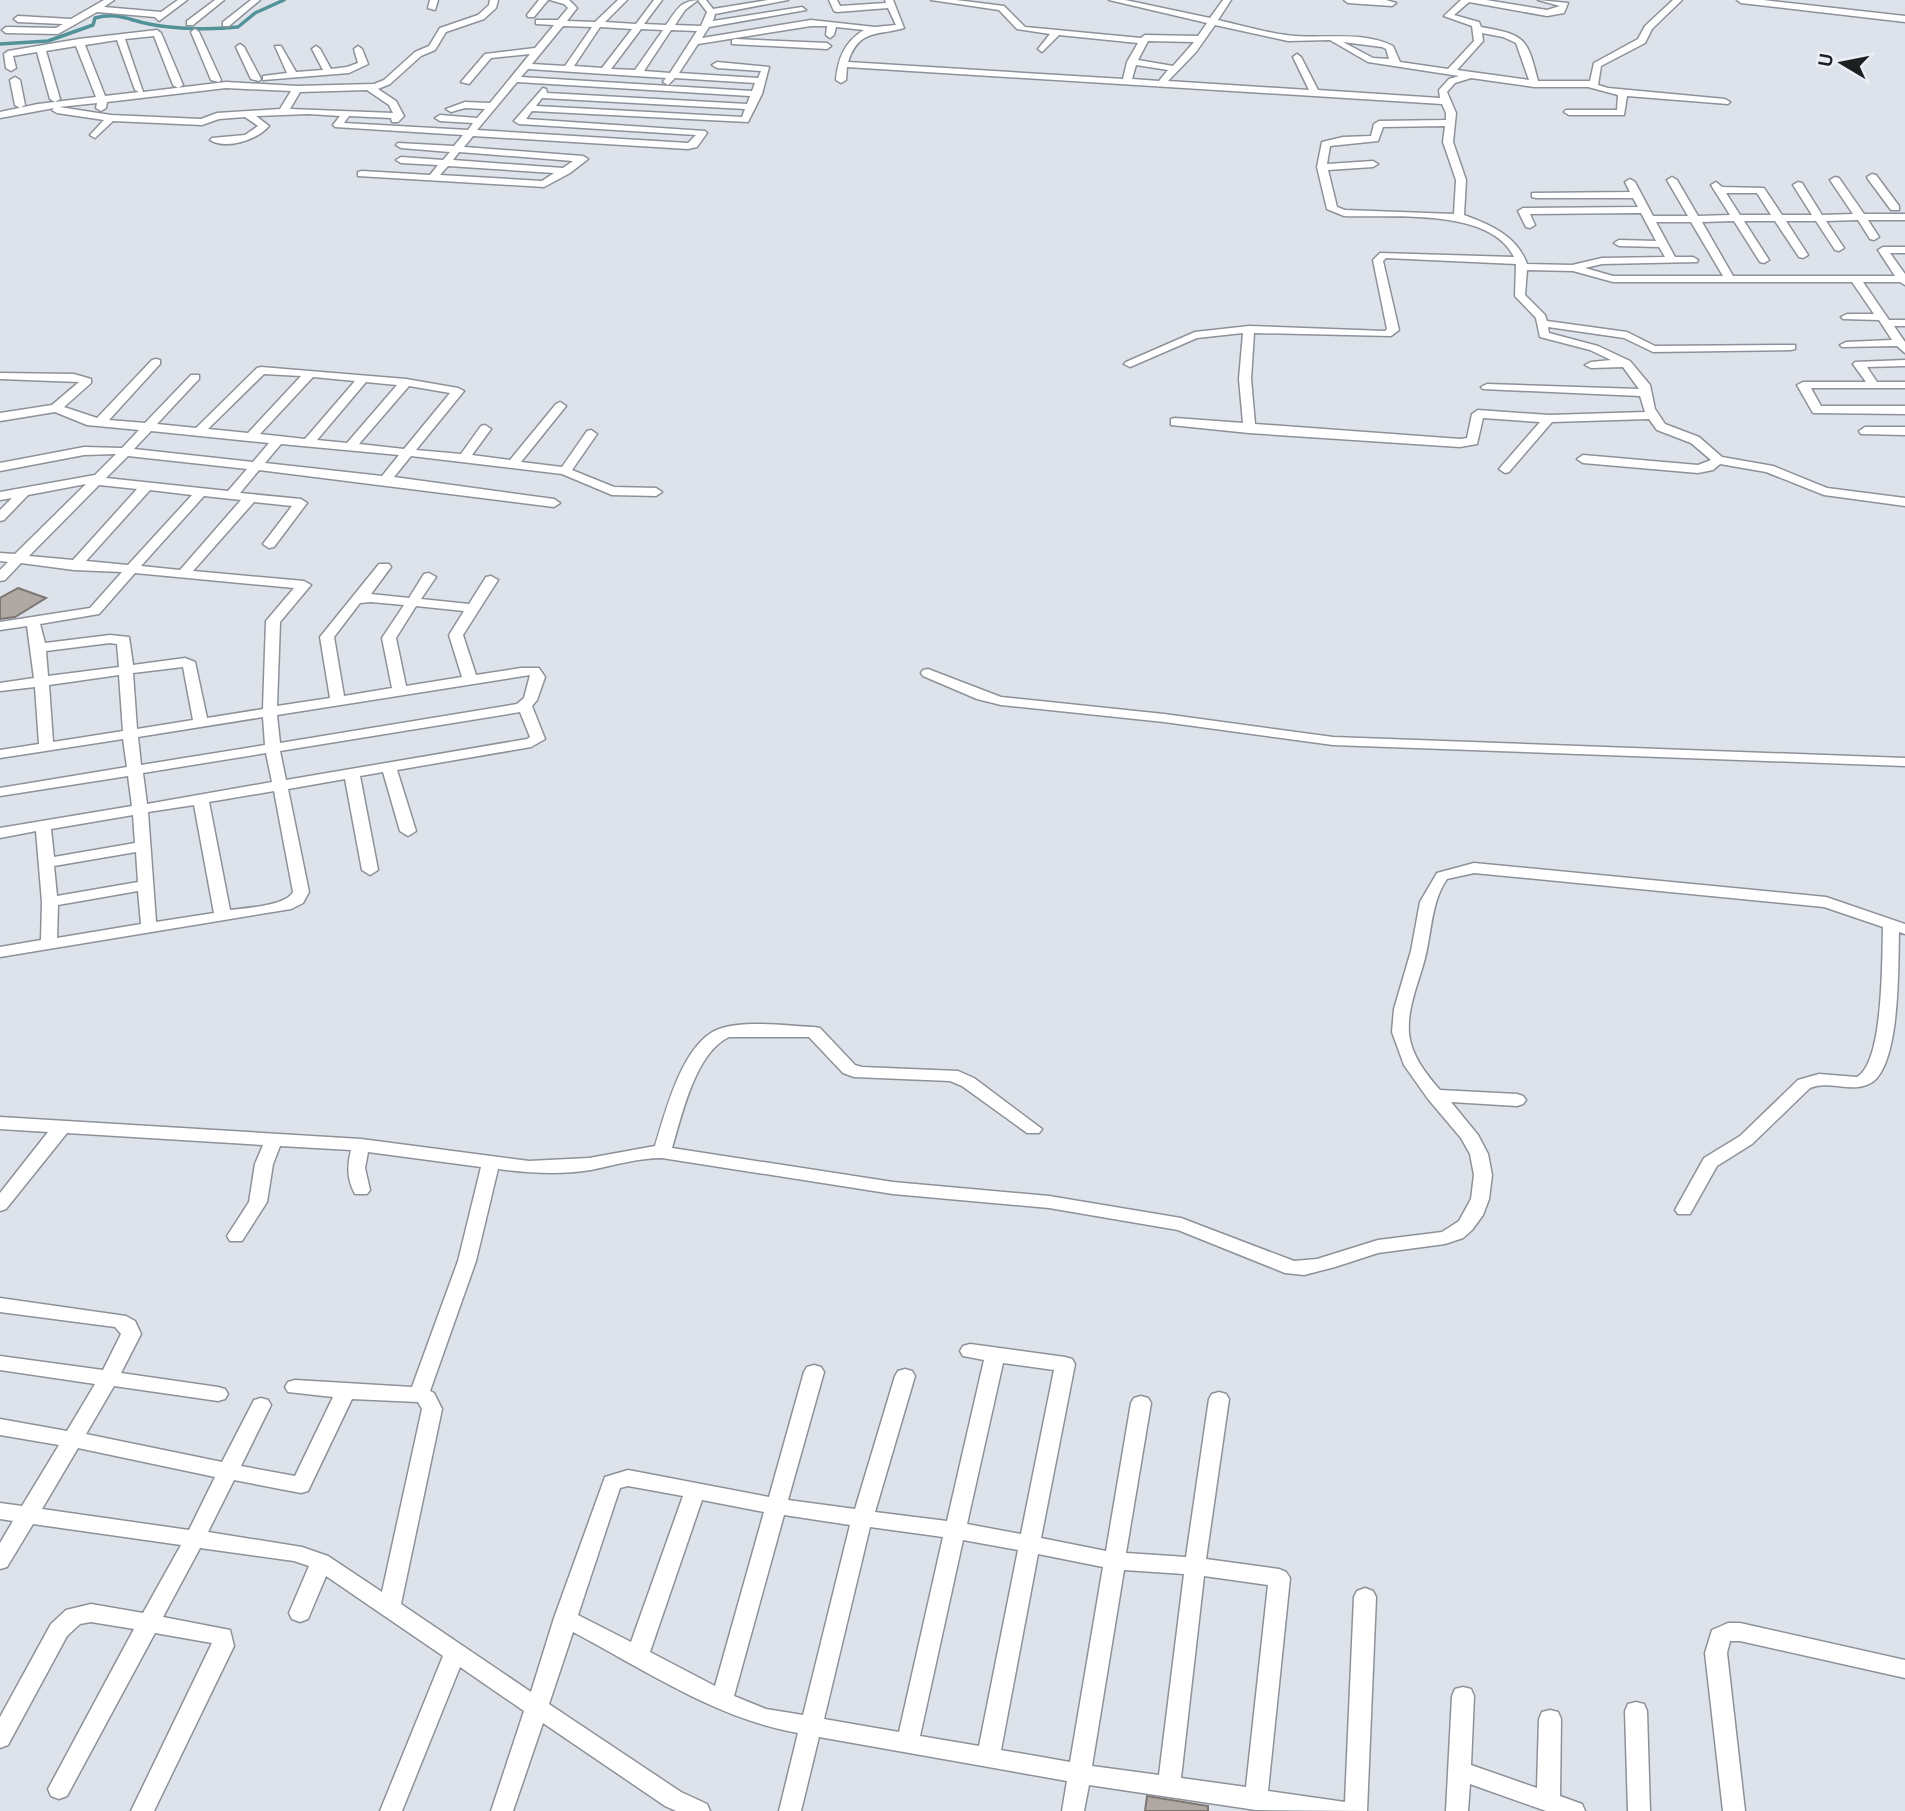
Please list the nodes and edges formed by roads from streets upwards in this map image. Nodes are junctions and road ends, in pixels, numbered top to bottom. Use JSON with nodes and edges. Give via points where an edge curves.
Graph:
{"nodes":[{"id":1,"x":110,"y":0,"type":"edge"},
{"id":2,"x":141,"y":0,"type":"edge"},
{"id":3,"x":183,"y":0,"type":"edge"},
{"id":4,"x":220,"y":0,"type":"edge"},
{"id":5,"x":256,"y":0,"type":"edge"},
{"id":6,"x":494,"y":0,"type":"edge"},
{"id":7,"x":544,"y":0,"type":"edge"},
{"id":8,"x":554,"y":0,"type":"edge"},
{"id":9,"x":623,"y":0,"type":"edge"},
{"id":10,"x":658,"y":0,"type":"edge"},
{"id":11,"x":694,"y":0,"type":"edge"},
{"id":12,"x":708,"y":0,"type":"edge"},
{"id":13,"x":784,"y":0,"type":"edge"},
{"id":14,"x":797,"y":0,"type":"edge"},
{"id":15,"x":935,"y":0,"type":"edge"},
{"id":16,"x":1113,"y":0,"type":"edge"},
{"id":17,"x":1227,"y":0,"type":"edge"},
{"id":18,"x":1348,"y":0,"type":"edge"},
{"id":19,"x":1468,"y":0,"type":"edge"},
{"id":20,"x":1542,"y":0,"type":"edge"},
{"id":21,"x":1678,"y":0,"type":"edge"},
{"id":22,"x":1741,"y":0,"type":"edge"},
{"id":23,"x":891,"y":3,"type":"edge"},
{"id":24,"x":1392,"y":3,"type":"edge"},
{"id":25,"x":835,"y":5,"type":"edge"},
{"id":26,"x":97,"y":9,"type":"junction"},
{"id":27,"x":802,"y":10,"type":"junction"},
{"id":28,"x":124,"y":12,"type":"junction"},
{"id":29,"x":698,"y":13,"type":"junction"},
{"id":30,"x":531,"y":15,"type":"dead end"},
{"id":31,"x":875,"y":18,"type":"junction"},
{"id":32,"x":18,"y":19,"type":"dead end"},
{"id":33,"x":1905,"y":19,"type":"edge"},
{"id":34,"x":72,"y":22,"type":"junction"},
{"id":35,"x":539,"y":22,"type":"dead end"},
{"id":36,"x":560,"y":22,"type":"junction"},
{"id":37,"x":811,"y":23,"type":"junction"},
{"id":38,"x":831,"y":23,"type":"junction"},
{"id":39,"x":1211,"y":23,"type":"junction"},
{"id":40,"x":226,"y":24,"type":"dead end"},
{"id":41,"x":598,"y":24,"type":"junction"},
{"id":42,"x":638,"y":26,"type":"junction"},
{"id":43,"x":704,"y":27,"type":"junction"},
{"id":44,"x":789,"y":27,"type":"junction"},
{"id":45,"x":672,"y":28,"type":"junction"},
{"id":46,"x":1476,"y":29,"type":"junction"},
{"id":47,"x":6,"y":30,"type":"dead end"},
{"id":48,"x":1056,"y":33,"type":"junction"},
{"id":49,"x":830,"y":35,"type":"dead end"},
{"id":50,"x":120,"y":37,"type":"junction"},
{"id":51,"x":1331,"y":37,"type":"junction"},
{"id":52,"x":1200,"y":38,"type":"junction"},
{"id":53,"x":1143,"y":41,"type":"junction"},
{"id":54,"x":79,"y":42,"type":"junction"},
{"id":55,"x":694,"y":42,"type":"junction"},
{"id":56,"x":787,"y":45,"type":"junction"},
{"id":57,"x":827,"y":46,"type":"dead end"},
{"id":58,"x":240,"y":47,"type":"dead end"},
{"id":59,"x":278,"y":48,"type":"dead end"},
{"id":60,"x":41,"y":49,"type":"junction"},
{"id":61,"x":316,"y":49,"type":"dead end"},
{"id":62,"x":358,"y":49,"type":"dead end"},
{"id":63,"x":1042,"y":49,"type":"dead end"},
{"id":64,"x":726,"y":50,"type":"junction"},
{"id":65,"x":535,"y":51,"type":"junction"},
{"id":66,"x":1297,"y":57,"type":"dead end"},
{"id":67,"x":1132,"y":62,"type":"junction"},
{"id":68,"x":1396,"y":63,"type":"junction"},
{"id":69,"x":841,"y":64,"type":"junction"},
{"id":70,"x":523,"y":66,"type":"junction"},
{"id":71,"x":11,"y":68,"type":"dead end"},
{"id":72,"x":568,"y":69,"type":"junction"},
{"id":73,"x":1176,"y":69,"type":"junction"},
{"id":74,"x":605,"y":70,"type":"junction"},
{"id":75,"x":1452,"y":70,"type":"junction"},
{"id":76,"x":329,"y":73,"type":"junction"},
{"id":77,"x":638,"y":73,"type":"junction"},
{"id":78,"x":1474,"y":74,"type":"junction"},
{"id":79,"x":673,"y":75,"type":"junction"},
{"id":80,"x":293,"y":76,"type":"junction"},
{"id":81,"x":710,"y":77,"type":"junction"},
{"id":82,"x":256,"y":79,"type":"junction"},
{"id":83,"x":515,"y":79,"type":"junction"},
{"id":84,"x":15,"y":80,"type":"dead end"},
{"id":85,"x":216,"y":80,"type":"junction"},
{"id":86,"x":841,"y":80,"type":"dead end"},
{"id":87,"x":1127,"y":80,"type":"junction"},
{"id":88,"x":761,"y":81,"type":"junction"},
{"id":89,"x":1163,"y":81,"type":"junction"},
{"id":90,"x":466,"y":82,"type":"dead end"},
{"id":91,"x":1534,"y":84,"type":"junction"},
{"id":92,"x":178,"y":85,"type":"junction"},
{"id":93,"x":1591,"y":85,"type":"junction"},
{"id":94,"x":370,"y":88,"type":"junction"},
{"id":95,"x":664,"y":88,"type":"junction"},
{"id":96,"x":298,"y":89,"type":"junction"},
{"id":97,"x":140,"y":90,"type":"junction"},
{"id":98,"x":1623,"y":92,"type":"junction"},
{"id":99,"x":1315,"y":93,"type":"junction"},
{"id":100,"x":757,"y":94,"type":"junction"},
{"id":101,"x":98,"y":97,"type":"junction"},
{"id":102,"x":55,"y":99,"type":"junction"},
{"id":103,"x":1445,"y":101,"type":"junction"},
{"id":104,"x":654,"y":102,"type":"junction"},
{"id":105,"x":1725,"y":102,"type":"dead end"},
{"id":106,"x":20,"y":106,"type":"junction"},
{"id":107,"x":491,"y":106,"type":"junction"},
{"id":108,"x":38,"y":107,"type":"junction"},
{"id":109,"x":751,"y":107,"type":"junction"},
{"id":110,"x":529,"y":108,"type":"junction"},
{"id":111,"x":451,"y":109,"type":"dead end"},
{"id":112,"x":0,"y":112,"type":"edge"},
{"id":113,"x":347,"y":112,"type":"junction"},
{"id":114,"x":1569,"y":112,"type":"dead end"},
{"id":115,"x":283,"y":113,"type":"junction"},
{"id":116,"x":248,"y":114,"type":"junction"},
{"id":117,"x":91,"y":115,"type":"junction"},
{"id":118,"x":646,"y":115,"type":"junction"},
{"id":119,"x":399,"y":116,"type":"junction"},
{"id":120,"x":111,"y":118,"type":"junction"},
{"id":121,"x":440,"y":118,"type":"dead end"},
{"id":122,"x":479,"y":121,"type":"junction"},
{"id":123,"x":1450,"y":123,"type":"junction"},
{"id":124,"x":637,"y":127,"type":"junction"},
{"id":125,"x":377,"y":128,"type":"junction"},
{"id":126,"x":469,"y":134,"type":"junction"},
{"id":127,"x":95,"y":135,"type":"dead end"},
{"id":128,"x":215,"y":140,"type":"dead end"},
{"id":129,"x":629,"y":142,"type":"junction"},
{"id":130,"x":401,"y":145,"type":"dead end"},
{"id":131,"x":456,"y":148,"type":"junction"},
{"id":132,"x":401,"y":160,"type":"dead end"},
{"id":133,"x":444,"y":163,"type":"junction"},
{"id":134,"x":1373,"y":164,"type":"dead end"},
{"id":135,"x":1322,"y":167,"type":"junction"},
{"id":136,"x":566,"y":171,"type":"junction"},
{"id":137,"x":362,"y":174,"type":"dead end"},
{"id":138,"x":1872,"y":177,"type":"dead end"},
{"id":139,"x":433,"y":178,"type":"junction"},
{"id":140,"x":1672,"y":180,"type":"dead end"},
{"id":141,"x":1835,"y":180,"type":"dead end"},
{"id":142,"x":1630,"y":183,"type":"dead end"},
{"id":143,"x":1798,"y":185,"type":"dead end"},
{"id":144,"x":1636,"y":194,"type":"junction"},
{"id":145,"x":1536,"y":195,"type":"dead end"},
{"id":146,"x":1905,"y":201,"type":"edge"},
{"id":147,"x":1604,"y":210,"type":"junction"},
{"id":148,"x":1563,"y":211,"type":"junction"},
{"id":149,"x":1647,"y":214,"type":"junction"},
{"id":150,"x":1460,"y":217,"type":"junction"},
{"id":151,"x":1860,"y":217,"type":"junction"},
{"id":152,"x":1905,"y":217,"type":"edge"},
{"id":153,"x":1695,"y":218,"type":"junction"},
{"id":154,"x":1737,"y":218,"type":"junction"},
{"id":155,"x":1779,"y":218,"type":"junction"},
{"id":156,"x":1819,"y":218,"type":"junction"},
{"id":157,"x":1610,"y":221,"type":"dead end"},
{"id":158,"x":1571,"y":223,"type":"dead end"},
{"id":159,"x":1530,"y":225,"type":"dead end"},
{"id":160,"x":1874,"y":237,"type":"dead end"},
{"id":161,"x":1619,"y":243,"type":"dead end"},
{"id":162,"x":1663,"y":244,"type":"junction"},
{"id":163,"x":1839,"y":248,"type":"dead end"},
{"id":164,"x":1905,"y":250,"type":"edge"},
{"id":165,"x":1803,"y":255,"type":"dead end"},
{"id":166,"x":1693,"y":260,"type":"dead end"},
{"id":167,"x":1763,"y":260,"type":"dead end"},
{"id":168,"x":1672,"y":261,"type":"junction"},
{"id":169,"x":1598,"y":262,"type":"junction"},
{"id":170,"x":1521,"y":264,"type":"junction"},
{"id":171,"x":1853,"y":266,"type":"dead end"},
{"id":172,"x":1900,"y":267,"type":"edge"},
{"id":173,"x":1573,"y":268,"type":"junction"},
{"id":174,"x":1603,"y":276,"type":"junction"},
{"id":175,"x":1730,"y":279,"type":"junction"},
{"id":176,"x":1858,"y":279,"type":"junction"},
{"id":177,"x":1904,"y":281,"type":"edge"},
{"id":178,"x":1847,"y":317,"type":"dead end"},
{"id":179,"x":1884,"y":320,"type":"junction"},
{"id":180,"x":1541,"y":323,"type":"junction"},
{"id":181,"x":1905,"y":323,"type":"edge"},
{"id":182,"x":1249,"y":329,"type":"junction"},
{"id":183,"x":1846,"y":345,"type":"dead end"},
{"id":184,"x":1791,"y":347,"type":"dead end"},
{"id":185,"x":1902,"y":347,"type":"edge"},
{"id":186,"x":156,"y":362,"type":"dead end"},
{"id":187,"x":1626,"y":363,"type":"junction"},
{"id":188,"x":1905,"y":363,"type":"edge"},
{"id":189,"x":1130,"y":364,"type":"dead end"},
{"id":190,"x":1591,"y":365,"type":"dead end"},
{"id":191,"x":310,"y":373,"type":"junction"},
{"id":192,"x":0,"y":376,"type":"edge"},
{"id":193,"x":195,"y":377,"type":"dead end"},
{"id":194,"x":363,"y":378,"type":"junction"},
{"id":195,"x":407,"y":382,"type":"junction"},
{"id":196,"x":1874,"y":385,"type":"junction"},
{"id":197,"x":1905,"y":385,"type":"edge"},
{"id":198,"x":1487,"y":387,"type":"dead end"},
{"id":199,"x":1647,"y":393,"type":"junction"},
{"id":200,"x":560,"y":406,"type":"dead end"},
{"id":201,"x":56,"y":408,"type":"junction"},
{"id":202,"x":1905,"y":410,"type":"edge"},
{"id":203,"x":1652,"y":415,"type":"junction"},
{"id":204,"x":0,"y":417,"type":"edge"},
{"id":205,"x":1549,"y":419,"type":"junction"},
{"id":206,"x":100,"y":422,"type":"junction"},
{"id":207,"x":1175,"y":422,"type":"dead end"},
{"id":208,"x":147,"y":427,"type":"junction"},
{"id":209,"x":485,"y":429,"type":"dead end"},
{"id":210,"x":1249,"y":429,"type":"junction"},
{"id":211,"x":1865,"y":431,"type":"dead end"},
{"id":212,"x":1905,"y":431,"type":"edge"},
{"id":213,"x":199,"y":432,"type":"junction"},
{"id":214,"x":591,"y":434,"type":"dead end"},
{"id":215,"x":250,"y":438,"type":"junction"},
{"id":216,"x":277,"y":441,"type":"junction"},
{"id":217,"x":307,"y":444,"type":"junction"},
{"id":218,"x":350,"y":447,"type":"junction"},
{"id":219,"x":124,"y":453,"type":"junction"},
{"id":220,"x":405,"y":453,"type":"junction"},
{"id":221,"x":464,"y":458,"type":"junction"},
{"id":222,"x":1583,"y":459,"type":"dead end"},
{"id":223,"x":1718,"y":460,"type":"junction"},
{"id":224,"x":513,"y":464,"type":"junction"},
{"id":225,"x":0,"y":467,"type":"edge"},
{"id":226,"x":252,"y":467,"type":"junction"},
{"id":227,"x":1505,"y":469,"type":"dead end"},
{"id":228,"x":565,"y":471,"type":"junction"},
{"id":229,"x":98,"y":480,"type":"junction"},
{"id":230,"x":385,"y":480,"type":"junction"},
{"id":231,"x":147,"y":486,"type":"junction"},
{"id":232,"x":25,"y":491,"type":"junction"},
{"id":233,"x":201,"y":492,"type":"junction"},
{"id":234,"x":656,"y":492,"type":"dead end"},
{"id":235,"x":232,"y":495,"type":"junction"},
{"id":236,"x":0,"y":496,"type":"edge"},
{"id":237,"x":251,"y":497,"type":"junction"},
{"id":238,"x":1905,"y":502,"type":"edge"},
{"id":239,"x":554,"y":503,"type":"dead end"},
{"id":240,"x":0,"y":517,"type":"edge"},
{"id":241,"x":269,"y":544,"type":"dead end"},
{"id":242,"x":0,"y":557,"type":"edge"},
{"id":243,"x":19,"y":559,"type":"junction"},
{"id":244,"x":74,"y":566,"type":"junction"},
{"id":245,"x":384,"y":567,"type":"dead end"},
{"id":246,"x":129,"y":571,"type":"junction"},
{"id":247,"x":185,"y":572,"type":"junction"},
{"id":248,"x":0,"y":577,"type":"edge"},
{"id":249,"x":429,"y":577,"type":"dead end"},
{"id":250,"x":491,"y":580,"type":"dead end"},
{"id":251,"x":361,"y":598,"type":"junction"},
{"id":252,"x":413,"y":602,"type":"junction"},
{"id":253,"x":473,"y":608,"type":"junction"},
{"id":254,"x":33,"y":621,"type":"junction"},
{"id":255,"x":0,"y":626,"type":"edge"},
{"id":256,"x":39,"y":648,"type":"junction"},
{"id":257,"x":128,"y":668,"type":"junction"},
{"id":258,"x":929,"y":673,"type":"dead end"},
{"id":259,"x":41,"y":681,"type":"junction"},
{"id":260,"x":471,"y":682,"type":"junction"},
{"id":261,"x":0,"y":687,"type":"edge"},
{"id":262,"x":400,"y":692,"type":"junction"},
{"id":263,"x":338,"y":701,"type":"junction"},
{"id":264,"x":525,"y":706,"type":"junction"},
{"id":265,"x":270,"y":713,"type":"junction"},
{"id":266,"x":200,"y":721,"type":"junction"},
{"id":267,"x":130,"y":734,"type":"junction"},
{"id":268,"x":46,"y":747,"type":"junction"},
{"id":269,"x":274,"y":750,"type":"junction"},
{"id":270,"x":0,"y":754,"type":"edge"},
{"id":271,"x":1905,"y":762,"type":"edge"},
{"id":272,"x":389,"y":768,"type":"junction"},
{"id":273,"x":134,"y":771,"type":"junction"},
{"id":274,"x":352,"y":775,"type":"junction"},
{"id":275,"x":281,"y":786,"type":"junction"},
{"id":276,"x":0,"y":792,"type":"edge"},
{"id":277,"x":201,"y":800,"type":"junction"},
{"id":278,"x":140,"y":808,"type":"junction"},
{"id":279,"x":43,"y":826,"type":"junction"},
{"id":280,"x":408,"y":831,"type":"dead end"},
{"id":281,"x":0,"y":833,"type":"edge"},
{"id":282,"x":141,"y":847,"type":"junction"},
{"id":283,"x":46,"y":863,"type":"junction"},
{"id":284,"x":370,"y":870,"type":"dead end"},
{"id":285,"x":146,"y":886,"type":"junction"},
{"id":286,"x":50,"y":902,"type":"junction"},
{"id":287,"x":223,"y":916,"type":"junction"},
{"id":288,"x":1898,"y":927,"type":"edge"},
{"id":289,"x":149,"y":928,"type":"junction"},
{"id":290,"x":49,"y":944,"type":"junction"},
{"id":291,"x":0,"y":952,"type":"edge"},
{"id":292,"x":1434,"y":1096,"type":"junction"},
{"id":293,"x":1517,"y":1100,"type":"dead end"},
{"id":294,"x":0,"y":1123,"type":"edge"},
{"id":295,"x":61,"y":1128,"type":"junction"},
{"id":296,"x":1033,"y":1129,"type":"dead end"},
{"id":297,"x":274,"y":1139,"type":"junction"},
{"id":298,"x":361,"y":1145,"type":"junction"},
{"id":299,"x":662,"y":1152,"type":"junction"},
{"id":300,"x":491,"y":1161,"type":"junction"},
{"id":301,"x":361,"y":1190,"type":"dead end"},
{"id":302,"x":0,"y":1206,"type":"edge"},
{"id":303,"x":1684,"y":1210,"type":"dead end"},
{"id":304,"x":236,"y":1236,"type":"dead end"},
{"id":305,"x":0,"y":1306,"type":"edge"},
{"id":306,"x":970,"y":1351,"type":"dead end"},
{"id":307,"x":995,"y":1354,"type":"junction"},
{"id":308,"x":0,"y":1363,"type":"edge"},
{"id":309,"x":814,"y":1372,"type":"dead end"},
{"id":310,"x":905,"y":1376,"type":"dead end"},
{"id":311,"x":109,"y":1378,"type":"junction"},
{"id":312,"x":295,"y":1387,"type":"dead end"},
{"id":313,"x":346,"y":1391,"type":"junction"},
{"id":314,"x":218,"y":1394,"type":"dead end"},
{"id":315,"x":419,"y":1395,"type":"junction"},
{"id":316,"x":1219,"y":1399,"type":"dead end"},
{"id":317,"x":1141,"y":1403,"type":"dead end"},
{"id":318,"x":261,"y":1405,"type":"dead end"},
{"id":319,"x":0,"y":1427,"type":"edge"},
{"id":320,"x":73,"y":1438,"type":"junction"},
{"id":321,"x":226,"y":1473,"type":"junction"},
{"id":322,"x":695,"y":1490,"type":"junction"},
{"id":323,"x":774,"y":1506,"type":"junction"},
{"id":324,"x":0,"y":1511,"type":"edge"},
{"id":325,"x":26,"y":1516,"type":"junction"},
{"id":326,"x":862,"y":1519,"type":"junction"},
{"id":327,"x":954,"y":1531,"type":"junction"},
{"id":328,"x":194,"y":1540,"type":"junction"},
{"id":329,"x":1029,"y":1543,"type":"junction"},
{"id":330,"x":0,"y":1561,"type":"edge"},
{"id":331,"x":1113,"y":1561,"type":"junction"},
{"id":332,"x":321,"y":1562,"type":"junction"},
{"id":333,"x":1195,"y":1566,"type":"junction"},
{"id":334,"x":1365,"y":1597,"type":"dead end"},
{"id":335,"x":388,"y":1610,"type":"junction"},
{"id":336,"x":300,"y":1614,"type":"dead end"},
{"id":337,"x":565,"y":1618,"type":"junction"},
{"id":338,"x":145,"y":1624,"type":"junction"},
{"id":339,"x":456,"y":1651,"type":"junction"},
{"id":340,"x":638,"y":1654,"type":"junction"},
{"id":341,"x":1905,"y":1669,"type":"edge"},
{"id":342,"x":1463,"y":1696,"type":"dead end"},
{"id":343,"x":722,"y":1699,"type":"junction"},
{"id":344,"x":538,"y":1706,"type":"junction"},
{"id":345,"x":1636,"y":1711,"type":"dead end"},
{"id":346,"x":1550,"y":1719,"type":"dead end"},
{"id":347,"x":811,"y":1728,"type":"junction"},
{"id":348,"x":0,"y":1738,"type":"edge"},
{"id":349,"x":907,"y":1744,"type":"junction"},
{"id":350,"x":988,"y":1758,"type":"junction"},
{"id":351,"x":1461,"y":1771,"type":"junction"},
{"id":352,"x":1080,"y":1774,"type":"junction"},
{"id":353,"x":1169,"y":1787,"type":"junction"},
{"id":354,"x":59,"y":1788,"type":"dead end"},
{"id":355,"x":1256,"y":1800,"type":"junction"},
{"id":356,"x":1548,"y":1801,"type":"junction"},
{"id":357,"x":505,"y":1810,"type":"edge"},
{"id":358,"x":142,"y":1811,"type":"edge"},
{"id":359,"x":391,"y":1811,"type":"edge"},
{"id":360,"x":699,"y":1811,"type":"edge"},
{"id":361,"x":790,"y":1811,"type":"edge"},
{"id":362,"x":1073,"y":1811,"type":"edge"},
{"id":363,"x":1342,"y":1811,"type":"edge"},
{"id":364,"x":1356,"y":1811,"type":"edge"},
{"id":365,"x":1457,"y":1811,"type":"edge"},
{"id":366,"x":1574,"y":1811,"type":"edge"},
{"id":367,"x":1639,"y":1811,"type":"edge"},
{"id":368,"x":1734,"y":1811,"type":"edge"}],
"edges":[{"from":1,"to":26,"type":"street"},
{"from":2,"to":28,"type":"street"},
{"from":3,"to":28,"type":"street","via":[[161,16]]},
{"from":4,"to":85,"type":"street","via":[[193,27]]},
{"from":5,"to":40,"type":"street"},
{"from":6,"to":94,"type":"street","via":[[481,17],[443,30],[432,48],[387,82]]},
{"from":7,"to":30,"type":"street"},
{"from":8,"to":36,"type":"street","via":[[573,5]]},
{"from":9,"to":41,"type":"street"},
{"from":10,"to":42,"type":"street"},
{"from":11,"to":29,"type":"street","via":[[686,4]]},
{"from":12,"to":29,"type":"street"},
{"from":13,"to":29,"type":"street"},
{"from":14,"to":27,"type":"street"},
{"from":15,"to":48,"type":"street","via":[[1001,8],[1019,28]]},
{"from":16,"to":39,"type":"street"},
{"from":17,"to":39,"type":"street"},
{"from":18,"to":24,"type":"street"},
{"from":19,"to":20,"type":"street","via":[[1550,13],[1565,5]]},
{"from":19,"to":46,"type":"street","via":[[1448,17],[1476,24]]},
{"from":21,"to":93,"type":"street","via":[[1648,28],[1642,41],[1597,65]]},
{"from":22,"to":33,"type":"street"},
{"from":23,"to":31,"type":"street"},
{"from":23,"to":31,"type":"street","via":[[899,27]]},
{"from":25,"to":31,"type":"street"},
{"from":25,"to":38,"type":"street","via":[[843,19]]},
{"from":26,"to":28,"type":"street"},
{"from":26,"to":34,"type":"street"},
{"from":27,"to":37,"type":"street"},
{"from":27,"to":43,"type":"street"},
{"from":29,"to":43,"type":"street"},
{"from":29,"to":45,"type":"street"},
{"from":31,"to":38,"type":"street"},
{"from":31,"to":69,"type":"street"},
{"from":32,"to":34,"type":"street"},
{"from":34,"to":47,"type":"street","via":[[58,32]]},
{"from":35,"to":36,"type":"street"},
{"from":36,"to":41,"type":"street"},
{"from":36,"to":65,"type":"street"},
{"from":37,"to":38,"type":"street"},
{"from":37,"to":44,"type":"street"},
{"from":38,"to":49,"type":"street"},
{"from":39,"to":51,"type":"street","via":[[1288,38]]},
{"from":39,"to":52,"type":"street"},
{"from":41,"to":42,"type":"street"},
{"from":41,"to":72,"type":"street"},
{"from":42,"to":45,"type":"street"},
{"from":42,"to":74,"type":"street"},
{"from":43,"to":45,"type":"street"},
{"from":43,"to":55,"type":"street"},
{"from":44,"to":56,"type":"street"},
{"from":44,"to":64,"type":"street"},
{"from":45,"to":77,"type":"street"},
{"from":46,"to":75,"type":"street","via":[[1479,41]]},
{"from":46,"to":91,"type":"street","via":[[1524,42]]},
{"from":48,"to":53,"type":"street"},
{"from":48,"to":63,"type":"street"},
{"from":50,"to":54,"type":"street"},
{"from":50,"to":92,"type":"street","via":[[157,33]]},
{"from":50,"to":97,"type":"street"},
{"from":51,"to":68,"type":"street","via":[[1371,60]]},
{"from":51,"to":68,"type":"street","via":[[1384,45]]},
{"from":52,"to":53,"type":"street","via":[[1150,37]]},
{"from":52,"to":73,"type":"street"},
{"from":53,"to":67,"type":"street"},
{"from":54,"to":60,"type":"street"},
{"from":54,"to":101,"type":"street"},
{"from":55,"to":64,"type":"street"},
{"from":55,"to":79,"type":"street"},
{"from":56,"to":57,"type":"street"},
{"from":56,"to":64,"type":"street"},
{"from":58,"to":82,"type":"street"},
{"from":59,"to":80,"type":"street"},
{"from":60,"to":71,"type":"street","via":[[8,54]]},
{"from":60,"to":102,"type":"street"},
{"from":61,"to":76,"type":"street"},
{"from":62,"to":76,"type":"street","via":[[363,64]]},
{"from":64,"to":81,"type":"street"},
{"from":64,"to":88,"type":"street","via":[[766,69]]},
{"from":65,"to":70,"type":"street"},
{"from":65,"to":90,"type":"street","via":[[488,56]]},
{"from":66,"to":99,"type":"street"},
{"from":67,"to":73,"type":"street"},
{"from":67,"to":87,"type":"street"},
{"from":68,"to":75,"type":"street"},
{"from":69,"to":86,"type":"street"},
{"from":69,"to":87,"type":"street"},
{"from":70,"to":72,"type":"street"},
{"from":70,"to":83,"type":"street"},
{"from":72,"to":74,"type":"street"},
{"from":73,"to":89,"type":"street"},
{"from":74,"to":77,"type":"street"},
{"from":75,"to":78,"type":"street"},
{"from":76,"to":80,"type":"street"},
{"from":77,"to":79,"type":"street"},
{"from":78,"to":91,"type":"street"},
{"from":78,"to":103,"type":"street","via":[[1445,87]]},
{"from":79,"to":81,"type":"street"},
{"from":79,"to":95,"type":"street"},
{"from":80,"to":82,"type":"street"},
{"from":81,"to":88,"type":"street"},
{"from":82,"to":85,"type":"street"},
{"from":83,"to":95,"type":"street"},
{"from":83,"to":107,"type":"street"},
{"from":84,"to":106,"type":"street"},
{"from":85,"to":92,"type":"street"},
{"from":87,"to":89,"type":"street"},
{"from":88,"to":100,"type":"street"},
{"from":89,"to":99,"type":"street"},
{"from":91,"to":93,"type":"street"},
{"from":92,"to":97,"type":"street"},
{"from":93,"to":98,"type":"street"},
{"from":94,"to":96,"type":"street"},
{"from":94,"to":119,"type":"street","via":[[393,103]]},
{"from":95,"to":100,"type":"street"},
{"from":95,"to":104,"type":"street"},
{"from":96,"to":101,"type":"street","via":[[236,84]]},
{"from":96,"to":115,"type":"street"},
{"from":97,"to":101,"type":"street"},
{"from":98,"to":105,"type":"street"},
{"from":98,"to":114,"type":"street","via":[[1621,113]]},
{"from":99,"to":103,"type":"street"},
{"from":100,"to":109,"type":"street"},
{"from":101,"to":102,"type":"street"},
{"from":101,"to":108,"type":"street"},
{"from":101,"to":117,"type":"street","via":[[102,106]]},
{"from":102,"to":106,"type":"street"},
{"from":103,"to":123,"type":"street"},
{"from":104,"to":109,"type":"street"},
{"from":104,"to":110,"type":"street","via":[[542,93]]},
{"from":104,"to":118,"type":"street"},
{"from":106,"to":112,"type":"street"},
{"from":107,"to":111,"type":"street"},
{"from":107,"to":122,"type":"street"},
{"from":108,"to":112,"type":"street"},
{"from":108,"to":117,"type":"street"},
{"from":109,"to":118,"type":"street","via":[[747,118],[739,121]]},
{"from":110,"to":118,"type":"street"},
{"from":110,"to":124,"type":"street","via":[[518,123]]},
{"from":113,"to":115,"type":"street"},
{"from":113,"to":119,"type":"street"},
{"from":113,"to":125,"type":"street","via":[[338,125]]},
{"from":115,"to":116,"type":"street"},
{"from":116,"to":120,"type":"street","via":[[217,116],[204,122]]},
{"from":116,"to":128,"type":"street","via":[[264,126],[260,132],[247,138]]},
{"from":117,"to":120,"type":"street"},
{"from":118,"to":124,"type":"street"},
{"from":119,"to":125,"type":"street"},
{"from":120,"to":127,"type":"street"},
{"from":121,"to":122,"type":"street"},
{"from":122,"to":126,"type":"street"},
{"from":123,"to":135,"type":"street","via":[[1379,124],[1375,139],[1325,144]]},
{"from":123,"to":150,"type":"street","via":[[1448,142],[1461,180]]},
{"from":124,"to":129,"type":"street"},
{"from":124,"to":129,"type":"street","via":[[702,133],[691,146]]},
{"from":125,"to":126,"type":"street"},
{"from":126,"to":129,"type":"street"},
{"from":126,"to":131,"type":"street"},
{"from":130,"to":131,"type":"street"},
{"from":131,"to":133,"type":"street"},
{"from":131,"to":136,"type":"street","via":[[583,158]]},
{"from":132,"to":133,"type":"street"},
{"from":133,"to":136,"type":"street"},
{"from":133,"to":139,"type":"street"},
{"from":134,"to":135,"type":"street"},
{"from":135,"to":150,"type":"street","via":[[1331,207],[1338,213]]},
{"from":136,"to":139,"type":"street","via":[[544,184]]},
{"from":137,"to":139,"type":"street"},
{"from":138,"to":146,"type":"street","via":[[1892,204]]},
{"from":140,"to":153,"type":"street"},
{"from":141,"to":151,"type":"street"},
{"from":142,"to":144,"type":"street"},
{"from":143,"to":156,"type":"street"},
{"from":144,"to":145,"type":"street","via":[[1593,189]]},
{"from":144,"to":149,"type":"street"},
{"from":147,"to":148,"type":"street"},
{"from":147,"to":149,"type":"street"},
{"from":147,"to":157,"type":"street"},
{"from":148,"to":158,"type":"street"},
{"from":148,"to":159,"type":"street","via":[[1523,211]]},
{"from":149,"to":153,"type":"street"},
{"from":149,"to":162,"type":"street"},
{"from":150,"to":170,"type":"street","via":[[1492,230],[1514,249]]},
{"from":151,"to":152,"type":"street"},
{"from":151,"to":156,"type":"street"},
{"from":151,"to":160,"type":"street"},
{"from":153,"to":154,"type":"street"},
{"from":153,"to":175,"type":"street"},
{"from":154,"to":155,"type":"street"},
{"from":154,"to":155,"type":"street","via":[[1717,187],[1760,190]]},
{"from":154,"to":167,"type":"street"},
{"from":155,"to":156,"type":"street"},
{"from":155,"to":165,"type":"street"},
{"from":156,"to":163,"type":"street"},
{"from":161,"to":162,"type":"street"},
{"from":162,"to":168,"type":"street"},
{"from":164,"to":172,"type":"street","via":[[1883,250]]},
{"from":166,"to":168,"type":"street"},
{"from":168,"to":169,"type":"street"},
{"from":169,"to":173,"type":"street"},
{"from":169,"to":174,"type":"street"},
{"from":170,"to":173,"type":"street"},
{"from":170,"to":180,"type":"street","via":[[1520,296],[1541,317]]},
{"from":170,"to":182,"type":"street","via":[[1381,257],[1393,330],[1387,334]]},
{"from":171,"to":176,"type":"street"},
{"from":172,"to":177,"type":"street"},
{"from":173,"to":174,"type":"street"},
{"from":174,"to":175,"type":"street"},
{"from":175,"to":176,"type":"street"},
{"from":176,"to":177,"type":"street"},
{"from":176,"to":179,"type":"street"},
{"from":178,"to":179,"type":"street"},
{"from":179,"to":181,"type":"street"},
{"from":179,"to":185,"type":"street"},
{"from":180,"to":184,"type":"street","via":[[1627,335],[1653,349]]},
{"from":180,"to":187,"type":"street","via":[[1547,337],[1594,348]]},
{"from":182,"to":189,"type":"street","via":[[1185,338]]},
{"from":182,"to":210,"type":"street","via":[[1245,379]]},
{"from":183,"to":185,"type":"street"},
{"from":186,"to":206,"type":"street"},
{"from":187,"to":190,"type":"street"},
{"from":187,"to":199,"type":"street","via":[[1638,374]]},
{"from":188,"to":196,"type":"street","via":[[1859,364]]},
{"from":191,"to":194,"type":"street"},
{"from":191,"to":213,"type":"street","via":[[261,370]]},
{"from":191,"to":215,"type":"street"},
{"from":192,"to":201,"type":"street","via":[[87,380],[86,386]]},
{"from":193,"to":208,"type":"street"},
{"from":194,"to":195,"type":"street"},
{"from":194,"to":217,"type":"street"},
{"from":195,"to":218,"type":"street"},
{"from":195,"to":220,"type":"street","via":[[458,391]]},
{"from":196,"to":197,"type":"street"},
{"from":196,"to":202,"type":"street","via":[[1803,385],[1817,410]]},
{"from":198,"to":199,"type":"street"},
{"from":199,"to":203,"type":"street"},
{"from":200,"to":224,"type":"street"},
{"from":201,"to":204,"type":"street"},
{"from":201,"to":206,"type":"street","via":[[83,421]]},
{"from":203,"to":205,"type":"street"},
{"from":203,"to":223,"type":"street","via":[[1661,427],[1695,440]]},
{"from":205,"to":210,"type":"street","via":[[1479,414],[1473,441],[1460,443]]},
{"from":205,"to":227,"type":"street"},
{"from":206,"to":208,"type":"street"},
{"from":207,"to":210,"type":"street"},
{"from":208,"to":213,"type":"street"},
{"from":208,"to":219,"type":"street"},
{"from":209,"to":221,"type":"street"},
{"from":211,"to":212,"type":"street"},
{"from":213,"to":215,"type":"street"},
{"from":214,"to":228,"type":"street"},
{"from":215,"to":216,"type":"street"},
{"from":216,"to":217,"type":"street"},
{"from":216,"to":226,"type":"street"},
{"from":217,"to":218,"type":"street"},
{"from":218,"to":220,"type":"street"},
{"from":219,"to":225,"type":"street","via":[[93,450]]},
{"from":219,"to":226,"type":"street"},
{"from":219,"to":229,"type":"street"},
{"from":220,"to":221,"type":"street"},
{"from":220,"to":230,"type":"street"},
{"from":221,"to":224,"type":"street"},
{"from":222,"to":223,"type":"street","via":[[1698,469]]},
{"from":223,"to":238,"type":"street","via":[[1769,469],[1824,491]]},
{"from":224,"to":228,"type":"street"},
{"from":226,"to":230,"type":"street"},
{"from":226,"to":235,"type":"street"},
{"from":228,"to":234,"type":"street","via":[[612,491]]},
{"from":229,"to":231,"type":"street"},
{"from":229,"to":232,"type":"street"},
{"from":229,"to":243,"type":"street"},
{"from":230,"to":239,"type":"street"},
{"from":231,"to":233,"type":"street"},
{"from":231,"to":244,"type":"street"},
{"from":232,"to":236,"type":"street"},
{"from":232,"to":240,"type":"street"},
{"from":233,"to":235,"type":"street"},
{"from":233,"to":246,"type":"street"},
{"from":235,"to":237,"type":"street"},
{"from":237,"to":241,"type":"street","via":[[301,503]]},
{"from":237,"to":247,"type":"street"},
{"from":242,"to":243,"type":"street"},
{"from":243,"to":244,"type":"street"},
{"from":243,"to":248,"type":"street"},
{"from":244,"to":246,"type":"street"},
{"from":245,"to":251,"type":"street"},
{"from":246,"to":247,"type":"street"},
{"from":246,"to":254,"type":"street","via":[[94,611]]},
{"from":247,"to":265,"type":"street","via":[[304,584],[273,621]]},
{"from":249,"to":252,"type":"street"},
{"from":250,"to":253,"type":"street"},
{"from":251,"to":252,"type":"street"},
{"from":251,"to":263,"type":"street","via":[[351,603],[327,637]]},
{"from":252,"to":253,"type":"street"},
{"from":252,"to":262,"type":"street","via":[[389,638]]},
{"from":253,"to":260,"type":"street","via":[[455,640]]},
{"from":254,"to":255,"type":"street"},
{"from":254,"to":256,"type":"street"},
{"from":256,"to":257,"type":"street","via":[[124,640]]},
{"from":256,"to":259,"type":"street"},
{"from":257,"to":259,"type":"street"},
{"from":257,"to":266,"type":"street","via":[[188,663]]},
{"from":257,"to":267,"type":"street"},
{"from":258,"to":271,"type":"street","via":[[979,697],[1000,701],[1333,741]]},
{"from":259,"to":261,"type":"street"},
{"from":259,"to":268,"type":"street"},
{"from":260,"to":262,"type":"street"},
{"from":260,"to":264,"type":"street","via":[[534,671],[538,677]]},
{"from":262,"to":263,"type":"street"},
{"from":263,"to":265,"type":"street"},
{"from":264,"to":269,"type":"street"},
{"from":264,"to":272,"type":"street","via":[[536,741]]},
{"from":265,"to":266,"type":"street"},
{"from":265,"to":269,"type":"street"},
{"from":266,"to":267,"type":"street"},
{"from":267,"to":268,"type":"street"},
{"from":267,"to":273,"type":"street"},
{"from":268,"to":270,"type":"street"},
{"from":269,"to":273,"type":"street"},
{"from":269,"to":275,"type":"street"},
{"from":272,"to":274,"type":"street"},
{"from":272,"to":280,"type":"street"},
{"from":273,"to":276,"type":"street"},
{"from":273,"to":278,"type":"street"},
{"from":274,"to":275,"type":"street"},
{"from":274,"to":284,"type":"street"},
{"from":275,"to":277,"type":"street"},
{"from":275,"to":287,"type":"street","via":[[299,897],[285,906]]},
{"from":277,"to":278,"type":"street"},
{"from":277,"to":287,"type":"street"},
{"from":278,"to":279,"type":"street"},
{"from":278,"to":282,"type":"street"},
{"from":279,"to":281,"type":"street"},
{"from":279,"to":283,"type":"street"},
{"from":282,"to":283,"type":"street"},
{"from":282,"to":285,"type":"street"},
{"from":283,"to":286,"type":"street"},
{"from":285,"to":286,"type":"street"},
{"from":285,"to":289,"type":"street"},
{"from":286,"to":290,"type":"street"},
{"from":287,"to":289,"type":"street"},
{"from":288,"to":292,"type":"street","via":[[1826,902],[1457,870],[1442,876],[1430,895],[1400,1028],[1409,1060]]},
{"from":288,"to":303,"type":"street","via":[[1885,1036],[1873,1073],[1855,1081],[1812,1079],[1804,1084],[1746,1140],[1710,1162]]},
{"from":289,"to":290,"type":"street"},
{"from":290,"to":291,"type":"street"},
{"from":292,"to":293,"type":"street"},
{"from":292,"to":299,"type":"street","via":[[1482,1155],[1481,1195],[1464,1231],[1434,1240],[1371,1247],[1300,1269],[1181,1224],[1049,1202],[893,1188]]},
{"from":294,"to":295,"type":"street"},
{"from":295,"to":297,"type":"street"},
{"from":295,"to":302,"type":"street"},
{"from":296,"to":299,"type":"street","via":[[952,1075],[860,1073],[849,1069],[814,1032],[747,1031],[720,1035],[701,1052],[680,1092]]},
{"from":297,"to":298,"type":"street"},
{"from":297,"to":304,"type":"street","via":[[264,1164],[258,1202]]},
{"from":298,"to":300,"type":"street"},
{"from":298,"to":301,"type":"street","via":[[356,1168]]},
{"from":299,"to":300,"type":"street","via":[[553,1168]]},
{"from":300,"to":315,"type":"street","via":[[467,1261]]},
{"from":305,"to":311,"type":"street","via":[[119,1321],[128,1326],[129,1343]]},
{"from":306,"to":307,"type":"street"},
{"from":307,"to":327,"type":"street"},
{"from":307,"to":329,"type":"street","via":[[1065,1364]]},
{"from":308,"to":311,"type":"street"},
{"from":309,"to":323,"type":"street"},
{"from":310,"to":326,"type":"street"},
{"from":311,"to":314,"type":"street"},
{"from":311,"to":320,"type":"street"},
{"from":312,"to":313,"type":"street"},
{"from":313,"to":315,"type":"street"},
{"from":313,"to":321,"type":"street","via":[[301,1485]]},
{"from":315,"to":335,"type":"street","via":[[432,1409]]},
{"from":316,"to":333,"type":"street"},
{"from":317,"to":331,"type":"street"},
{"from":318,"to":321,"type":"street"},
{"from":319,"to":320,"type":"street"},
{"from":320,"to":321,"type":"street"},
{"from":320,"to":325,"type":"street"},
{"from":321,"to":328,"type":"street"},
{"from":322,"to":323,"type":"street"},
{"from":322,"to":337,"type":"street","via":[[628,1478],[612,1483]]},
{"from":322,"to":340,"type":"street"},
{"from":323,"to":326,"type":"street"},
{"from":323,"to":343,"type":"street"},
{"from":324,"to":325,"type":"street"},
{"from":325,"to":328,"type":"street"},
{"from":325,"to":330,"type":"street"},
{"from":326,"to":327,"type":"street"},
{"from":326,"to":347,"type":"street"},
{"from":327,"to":329,"type":"street"},
{"from":327,"to":349,"type":"street"},
{"from":328,"to":332,"type":"street","via":[[295,1553]]},
{"from":328,"to":338,"type":"street"},
{"from":329,"to":331,"type":"street"},
{"from":329,"to":350,"type":"street"},
{"from":331,"to":333,"type":"street"},
{"from":331,"to":352,"type":"street"},
{"from":332,"to":335,"type":"street"},
{"from":332,"to":336,"type":"street"},
{"from":333,"to":353,"type":"street"},
{"from":333,"to":355,"type":"street","via":[[1279,1578]]},
{"from":334,"to":364,"type":"street"},
{"from":335,"to":339,"type":"street"},
{"from":337,"to":340,"type":"street"},
{"from":337,"to":344,"type":"street"},
{"from":338,"to":348,"type":"street","via":[[91,1613],[67,1621]]},
{"from":338,"to":354,"type":"street"},
{"from":338,"to":358,"type":"street","via":[[217,1634],[223,1641]]},
{"from":339,"to":344,"type":"street"},
{"from":339,"to":359,"type":"street"},
{"from":340,"to":343,"type":"street"},
{"from":341,"to":368,"type":"street","via":[[1740,1632],[1720,1636],[1716,1653]]},
{"from":342,"to":351,"type":"street"},
{"from":343,"to":347,"type":"street","via":[[765,1718]]},
{"from":344,"to":357,"type":"street"},
{"from":344,"to":360,"type":"street","via":[[673,1799]]},
{"from":345,"to":367,"type":"street"},
{"from":346,"to":356,"type":"street"},
{"from":347,"to":349,"type":"street"},
{"from":347,"to":361,"type":"street"},
{"from":349,"to":350,"type":"street"},
{"from":350,"to":352,"type":"street"},
{"from":351,"to":356,"type":"street"},
{"from":351,"to":365,"type":"street"},
{"from":352,"to":353,"type":"street"},
{"from":352,"to":362,"type":"street"},
{"from":353,"to":355,"type":"street"},
{"from":355,"to":363,"type":"street"},
{"from":356,"to":366,"type":"street"}]}
